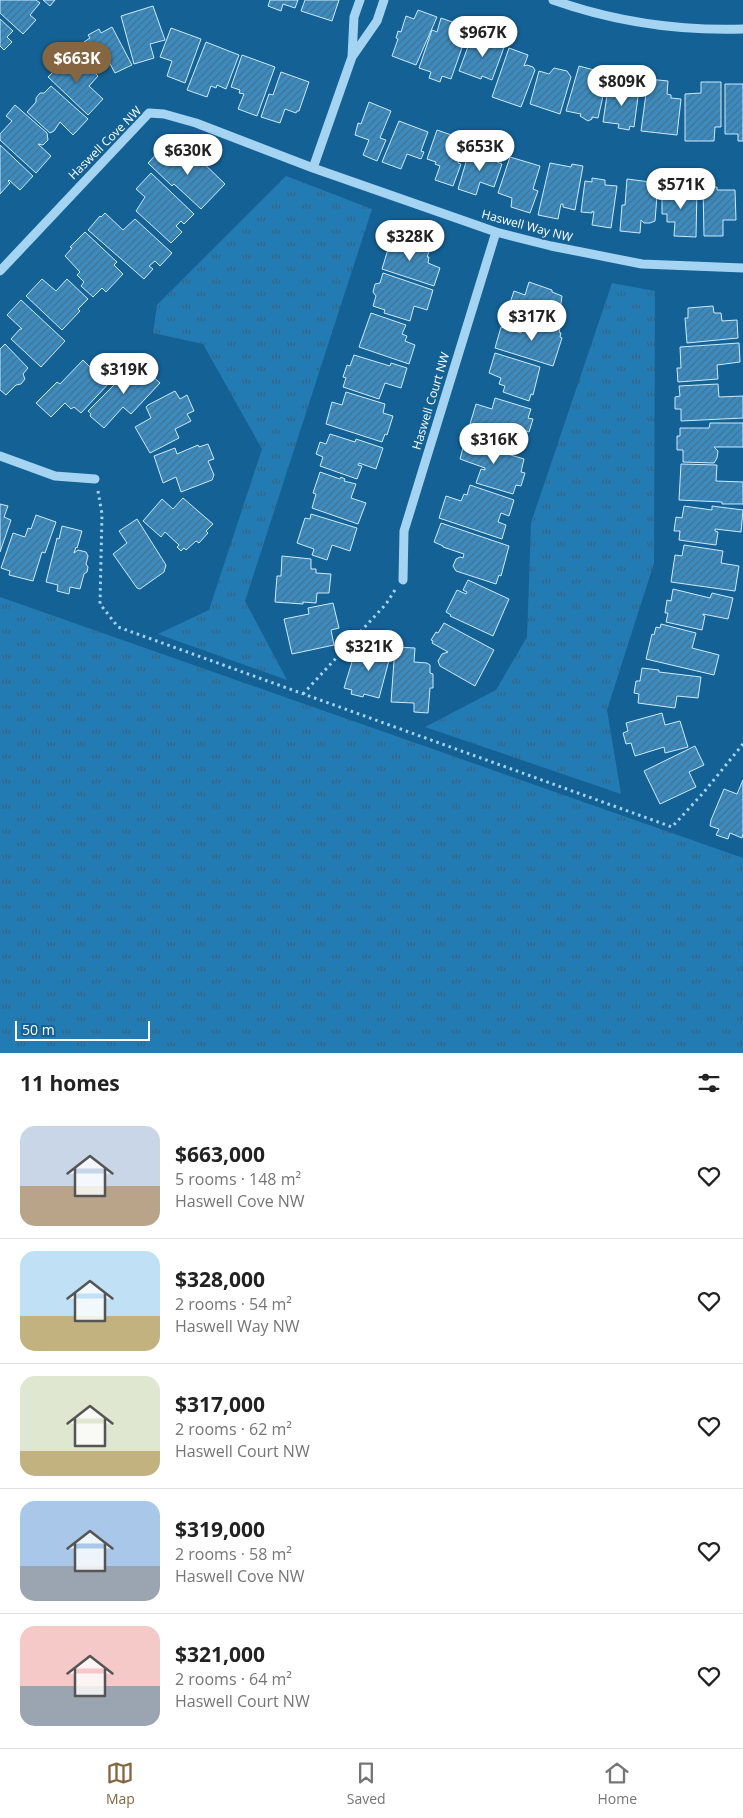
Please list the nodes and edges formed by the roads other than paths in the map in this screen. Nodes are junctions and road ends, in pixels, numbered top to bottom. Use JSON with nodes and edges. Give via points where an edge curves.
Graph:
{"nodes":[{"id":1,"x":360,"y":0,"type":"edge"},
{"id":2,"x":384,"y":0,"type":"edge"},
{"id":3,"x":559,"y":1,"type":"edge"},
{"id":4,"x":743,"y":29,"type":"edge"},
{"id":5,"x":352,"y":57,"type":"junction"},
{"id":6,"x":313,"y":168,"type":"junction"},
{"id":7,"x":496,"y":232,"type":"junction"},
{"id":8,"x":743,"y":268,"type":"edge"},
{"id":9,"x":0,"y":270,"type":"edge"},
{"id":10,"x":0,"y":456,"type":"edge"},
{"id":11,"x":95,"y":479,"type":"road end"},
{"id":12,"x":403,"y":580,"type":"road end"}],
"edges":[{"from":1,"to":5,"type":"street","via":[[354,17]]},
{"from":2,"to":5,"type":"street","via":[[377,21]]},
{"from":3,"to":4,"type":"street","via":[[600,15],[659,26]]},
{"from":5,"to":6,"type":"street"},
{"from":6,"to":7,"type":"street","name":"Haswell Way NW"},
{"from":6,"to":9,"type":"street","name":"Haswell Cove NW","via":[[196,123],[149,113]]},
{"from":7,"to":8,"type":"street","name":"Haswell Way NW","via":[[642,264]]},
{"from":7,"to":12,"type":"street","name":"Haswell Court NW","via":[[404,532]]},
{"from":10,"to":11,"type":"street","via":[[55,476]]}]}
